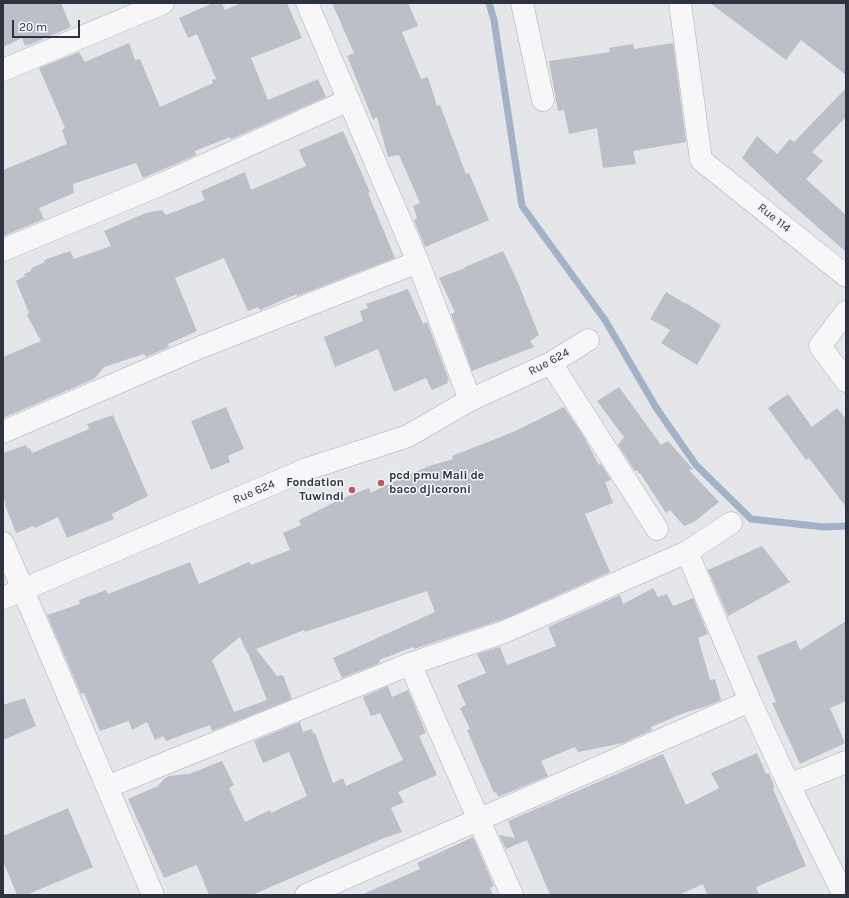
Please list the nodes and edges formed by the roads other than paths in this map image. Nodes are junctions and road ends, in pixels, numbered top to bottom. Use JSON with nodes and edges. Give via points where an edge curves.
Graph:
{"nodes":[{"id":1,"x":163,"y":3,"type":"edge"},
{"id":2,"x":307,"y":3,"type":"edge"},
{"id":3,"x":522,"y":3,"type":"edge"},
{"id":4,"x":680,"y":3,"type":"edge"},
{"id":5,"x":3,"y":70,"type":"edge"},
{"id":6,"x":349,"y":100,"type":"junction"},
{"id":7,"x":542,"y":100,"type":"dead end"},
{"id":8,"x":3,"y":250,"type":"edge"},
{"id":9,"x":418,"y":262,"type":"junction"},
{"id":10,"x":846,"y":276,"type":"edge"},
{"id":11,"x":846,"y":312,"type":"edge"},
{"id":12,"x":588,"y":340,"type":"dead end"},
{"id":13,"x":551,"y":363,"type":"junction"},
{"id":14,"x":846,"y":381,"type":"edge"},
{"id":15,"x":470,"y":400,"type":"junction"},
{"id":16,"x":3,"y":432,"type":"edge"},
{"id":17,"x":731,"y":523,"type":"dead end"},
{"id":18,"x":657,"y":529,"type":"dead end"},
{"id":19,"x":3,"y":543,"type":"edge"},
{"id":20,"x":687,"y":552,"type":"junction"},
{"id":21,"x":23,"y":590,"type":"junction"},
{"id":22,"x":3,"y":598,"type":"edge"},
{"id":23,"x":410,"y":664,"type":"junction"},
{"id":24,"x":750,"y":701,"type":"junction"},
{"id":25,"x":846,"y":762,"type":"edge"},
{"id":26,"x":788,"y":785,"type":"junction"},
{"id":27,"x":107,"y":788,"type":"junction"},
{"id":28,"x":479,"y":820,"type":"junction"},
{"id":29,"x":153,"y":895,"type":"edge"},
{"id":30,"x":306,"y":895,"type":"edge"},
{"id":31,"x":512,"y":895,"type":"edge"},
{"id":32,"x":844,"y":895,"type":"edge"}],
"edges":[{"from":1,"to":5,"type":"street"},
{"from":2,"to":6,"type":"street"},
{"from":3,"to":7,"type":"street"},
{"from":4,"to":10,"type":"street","name":"Rue 114","via":[[701,160]]},
{"from":6,"to":8,"type":"street","via":[[162,184]]},
{"from":6,"to":9,"type":"street"},
{"from":9,"to":15,"type":"street"},
{"from":9,"to":16,"type":"street","via":[[201,346]]},
{"from":11,"to":14,"type":"street","via":[[820,346]]},
{"from":12,"to":13,"type":"street","name":"Rue 624"},
{"from":13,"to":15,"type":"street","name":"Rue 624"},
{"from":13,"to":18,"type":"street"},
{"from":15,"to":21,"type":"street","name":"Rue 624","via":[[408,436],[307,469]]},
{"from":17,"to":20,"type":"street"},
{"from":19,"to":21,"type":"street"},
{"from":20,"to":23,"type":"street","via":[[504,632]]},
{"from":20,"to":24,"type":"street"},
{"from":21,"to":22,"type":"street","name":"Rue 624"},
{"from":21,"to":27,"type":"street"},
{"from":23,"to":27,"type":"street"},
{"from":23,"to":28,"type":"street"},
{"from":24,"to":26,"type":"street"},
{"from":24,"to":28,"type":"street"},
{"from":25,"to":26,"type":"street"},
{"from":26,"to":32,"type":"street"},
{"from":27,"to":29,"type":"street"},
{"from":28,"to":30,"type":"street"},
{"from":28,"to":31,"type":"street"}]}
